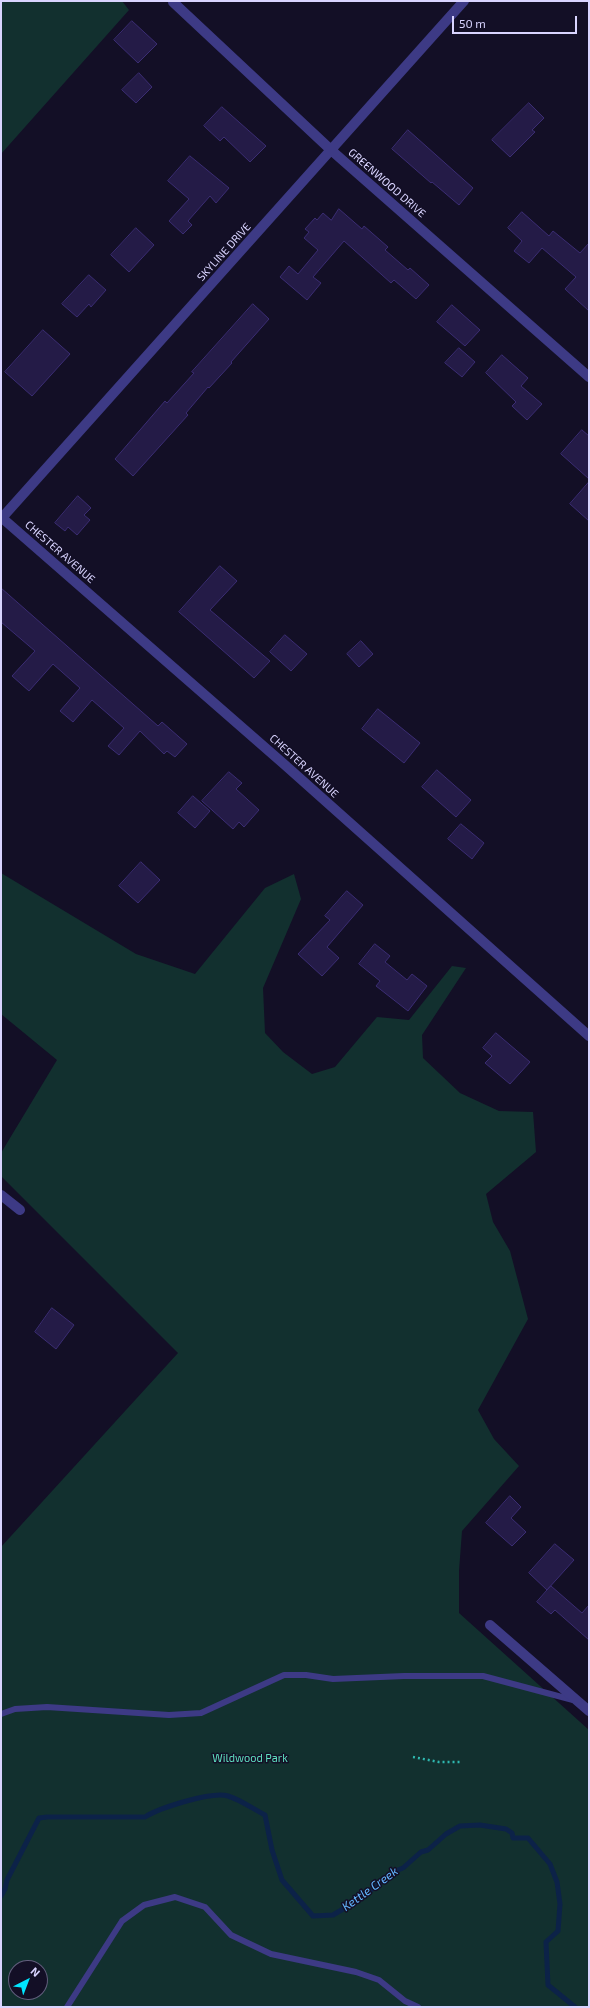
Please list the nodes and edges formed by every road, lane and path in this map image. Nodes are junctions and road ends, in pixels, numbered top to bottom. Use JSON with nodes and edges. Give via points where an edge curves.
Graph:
{"nodes":[{"id":1,"x":464,"y":1,"type":"edge"},
{"id":2,"x":173,"y":2,"type":"dead end"},
{"id":3,"x":332,"y":150,"type":"junction"},
{"id":4,"x":589,"y":377,"type":"edge"},
{"id":5,"x":1,"y":518,"type":"edge"},
{"id":6,"x":589,"y":1036,"type":"edge"},
{"id":7,"x":1,"y":1195,"type":"edge"},
{"id":8,"x":20,"y":1210,"type":"dead end"},
{"id":9,"x":490,"y":1625,"type":"dead end"},
{"id":10,"x":577,"y":1701,"type":"junction"},
{"id":11,"x":589,"y":1711,"type":"edge"},
{"id":12,"x":1,"y":1714,"type":"edge"},
{"id":13,"x":413,"y":1758,"type":"dead end"},
{"id":14,"x":462,"y":1762,"type":"dead end"},
{"id":15,"x":67,"y":2007,"type":"edge"},
{"id":16,"x":418,"y":2007,"type":"edge"}],
"edges":[{"from":1,"to":3,"type":"street","name":"SKYLINE DRIVE"},
{"from":2,"to":3,"type":"street","name":"GREENWOOD DRIVE"},
{"from":3,"to":4,"type":"street","name":"GREENWOOD DRIVE"},
{"from":3,"to":5,"type":"street","name":"SKYLINE DRIVE"},
{"from":5,"to":6,"type":"street","name":"CHESTER AVENUE","via":[[285,764]]},
{"from":7,"to":8,"type":"street"},
{"from":9,"to":10,"type":"street"},
{"from":10,"to":11,"type":"street"},
{"from":10,"to":12,"type":"lane","via":[[483,1676],[332,1679],[284,1675],[201,1713],[169,1715],[47,1707],[15,1709]]},
{"from":13,"to":14,"type":"path"},
{"from":15,"to":16,"type":"lane","via":[[122,1921],[144,1905],[175,1897],[205,1907],[231,1935],[271,1954],[356,1972],[379,1980],[405,2001]]}]}
